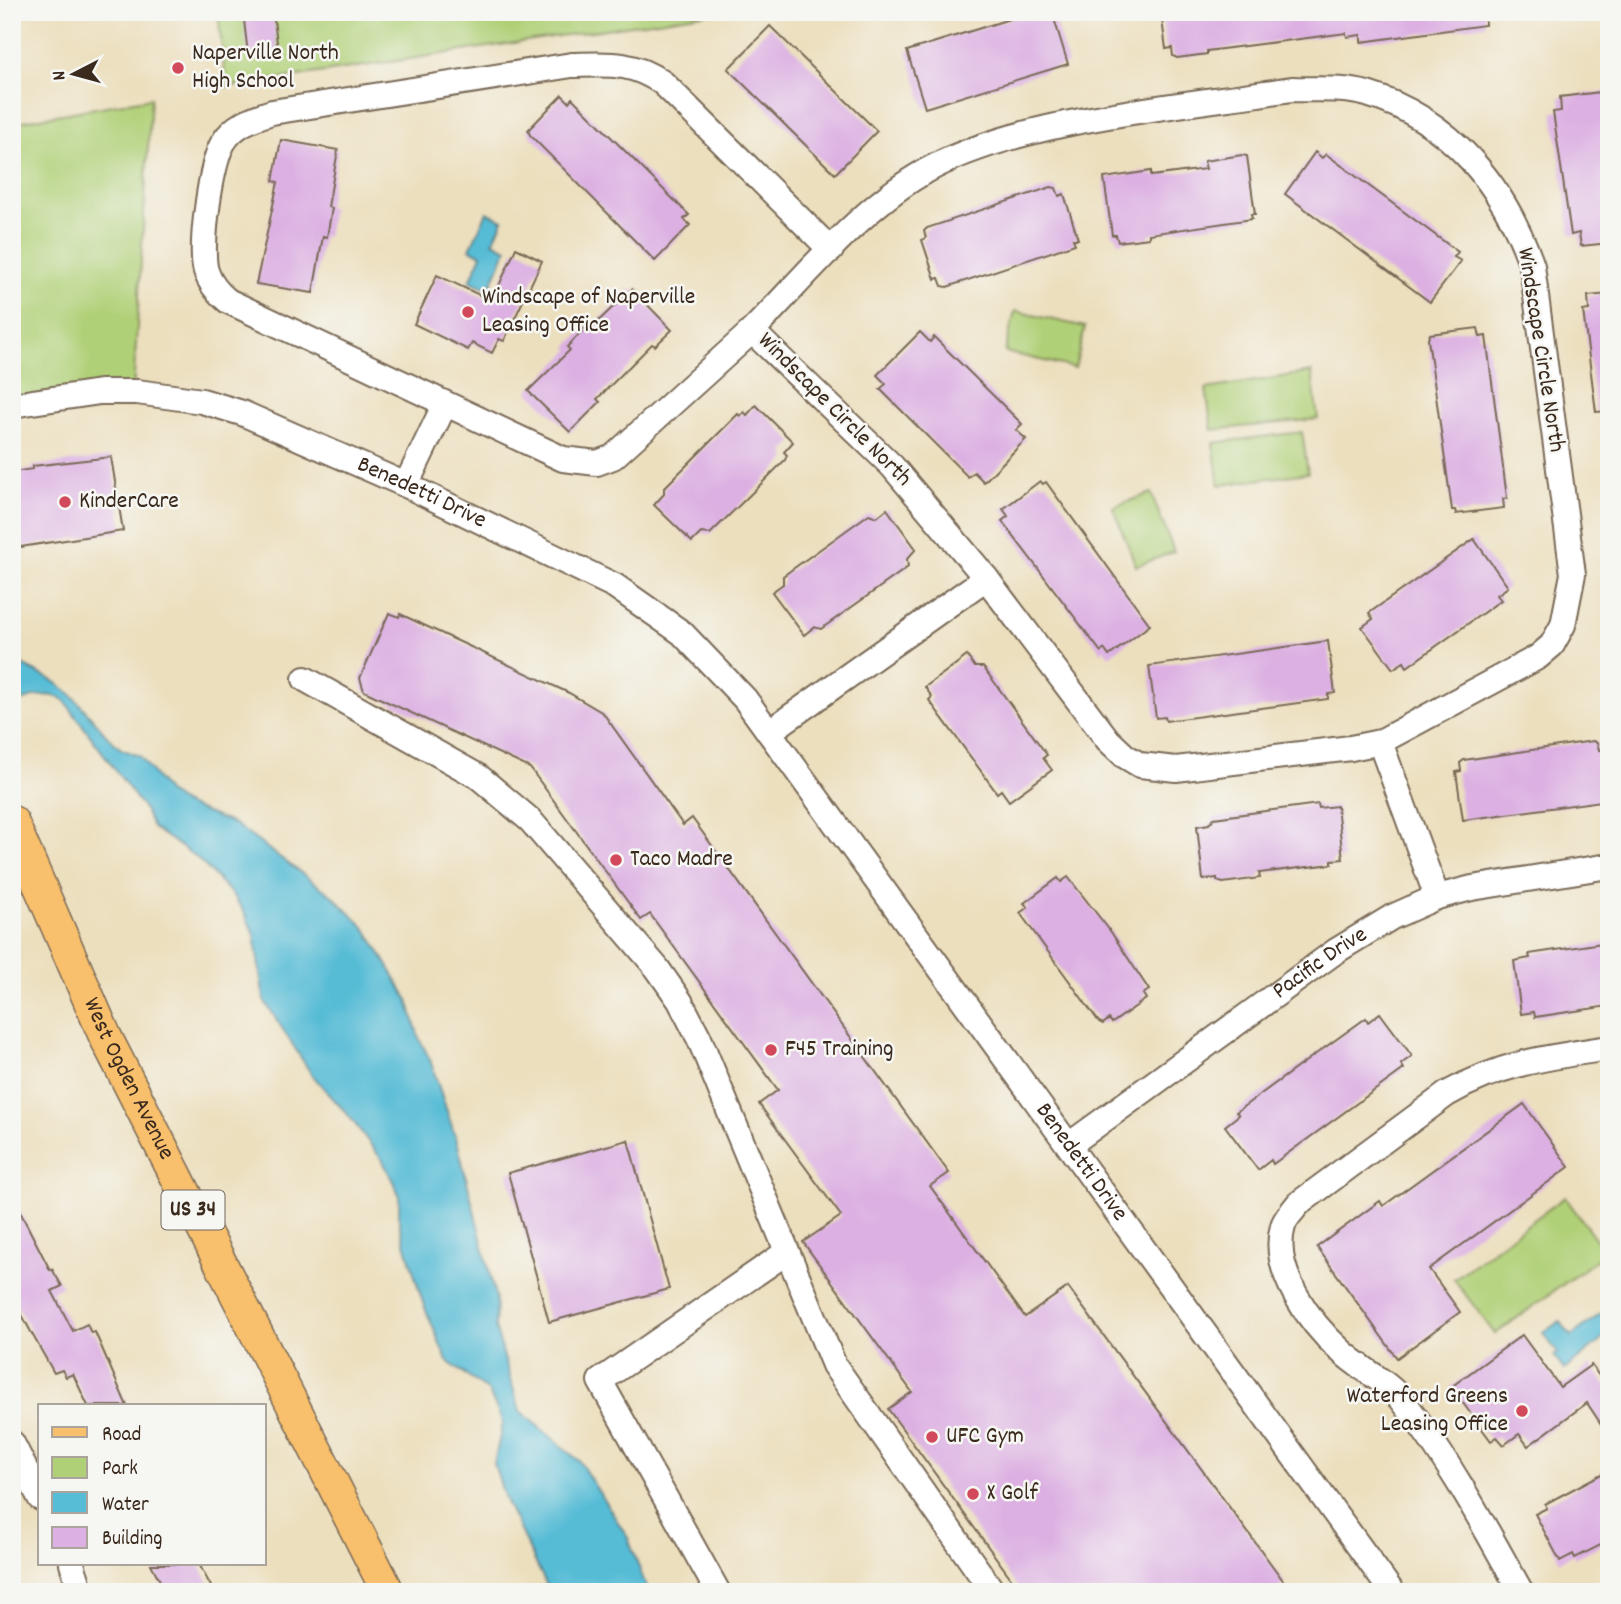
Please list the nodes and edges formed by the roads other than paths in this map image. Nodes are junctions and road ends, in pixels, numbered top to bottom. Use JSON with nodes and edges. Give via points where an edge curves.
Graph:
{"nodes":[{"id":1,"x":831,"y":250,"type":"junction"},
{"id":2,"x":751,"y":331,"type":"junction"},
{"id":3,"x":445,"y":404,"type":"junction"},
{"id":4,"x":12,"y":405,"type":"edge"},
{"id":5,"x":406,"y":485,"type":"junction"},
{"id":6,"x":986,"y":578,"type":"junction"},
{"id":7,"x":305,"y":678,"type":"dead end"},
{"id":8,"x":769,"y":733,"type":"junction"},
{"id":9,"x":1380,"y":742,"type":"junction"},
{"id":10,"x":12,"y":822,"type":"edge"},
{"id":11,"x":1609,"y":866,"type":"edge"},
{"id":12,"x":1437,"y":897,"type":"junction"},
{"id":13,"x":1609,"y":1048,"type":"edge"},
{"id":14,"x":1069,"y":1145,"type":"junction"},
{"id":15,"x":787,"y":1252,"type":"junction"},
{"id":16,"x":12,"y":1443,"type":"edge"},
{"id":17,"x":38,"y":1494,"type":"edge"},
{"id":18,"x":73,"y":1566,"type":"edge"},
{"id":19,"x":81,"y":1592,"type":"edge"},
{"id":20,"x":387,"y":1592,"type":"edge"},
{"id":21,"x":718,"y":1592,"type":"edge"},
{"id":22,"x":993,"y":1592,"type":"edge"},
{"id":23,"x":1392,"y":1592,"type":"edge"},
{"id":24,"x":1521,"y":1592,"type":"edge"}],
"edges":[{"from":1,"to":2,"type":"street","name":"Windscape Circle North"},
{"from":1,"to":3,"type":"street","via":[[663,83],[642,69],[620,64],[572,65],[272,112],[239,125],[216,156],[204,253],[206,271],[216,291],[228,301]]},
{"from":1,"to":9,"type":"street","name":"Windscape Circle North","via":[[920,174],[1010,139],[1124,115],[1292,89],[1332,90],[1366,94],[1399,108],[1461,148],[1498,192],[1519,229],[1532,266],[1573,574],[1570,601],[1552,645],[1538,657]]},
{"from":2,"to":3,"type":"street","via":[[625,449],[597,463],[563,459]]},
{"from":2,"to":6,"type":"street","name":"Windscape Circle North","via":[[892,466]]},
{"from":3,"to":5,"type":"street"},
{"from":4,"to":5,"type":"street","name":"Benedetti Drive","via":[[100,392],[202,401],[242,413]]},
{"from":5,"to":8,"type":"street","name":"Benedetti Drive","via":[[604,580],[649,607],[709,659]]},
{"from":6,"to":8,"type":"street"},
{"from":6,"to":9,"type":"street","name":"Windscape Circle North","via":[[1108,740],[1140,765],[1176,769]]},
{"from":7,"to":15,"type":"street","via":[[479,776],[506,797],[657,968],[699,1038]]},
{"from":8,"to":14,"type":"street","name":"Benedetti Drive"},
{"from":9,"to":12,"type":"street"},
{"from":10,"to":20,"type":"main road","name":"West Ogden Avenue","number":"US 34","via":[[105,1037]]},
{"from":11,"to":12,"type":"street","name":"Pacific Drive"},
{"from":12,"to":14,"type":"street","name":"Pacific Drive","via":[[1392,917],[1336,951]]},
{"from":13,"to":24,"type":"street","via":[[1522,1062],[1472,1080],[1298,1204],[1283,1224],[1284,1271],[1295,1293],[1340,1351],[1402,1399],[1470,1499]]},
{"from":14,"to":23,"type":"street","name":"Benedetti Drive"},
{"from":15,"to":21,"type":"street","via":[[600,1381]]},
{"from":15,"to":22,"type":"street","via":[[844,1383]]},
{"from":16,"to":17,"type":"street"},
{"from":18,"to":19,"type":"street"}]}
